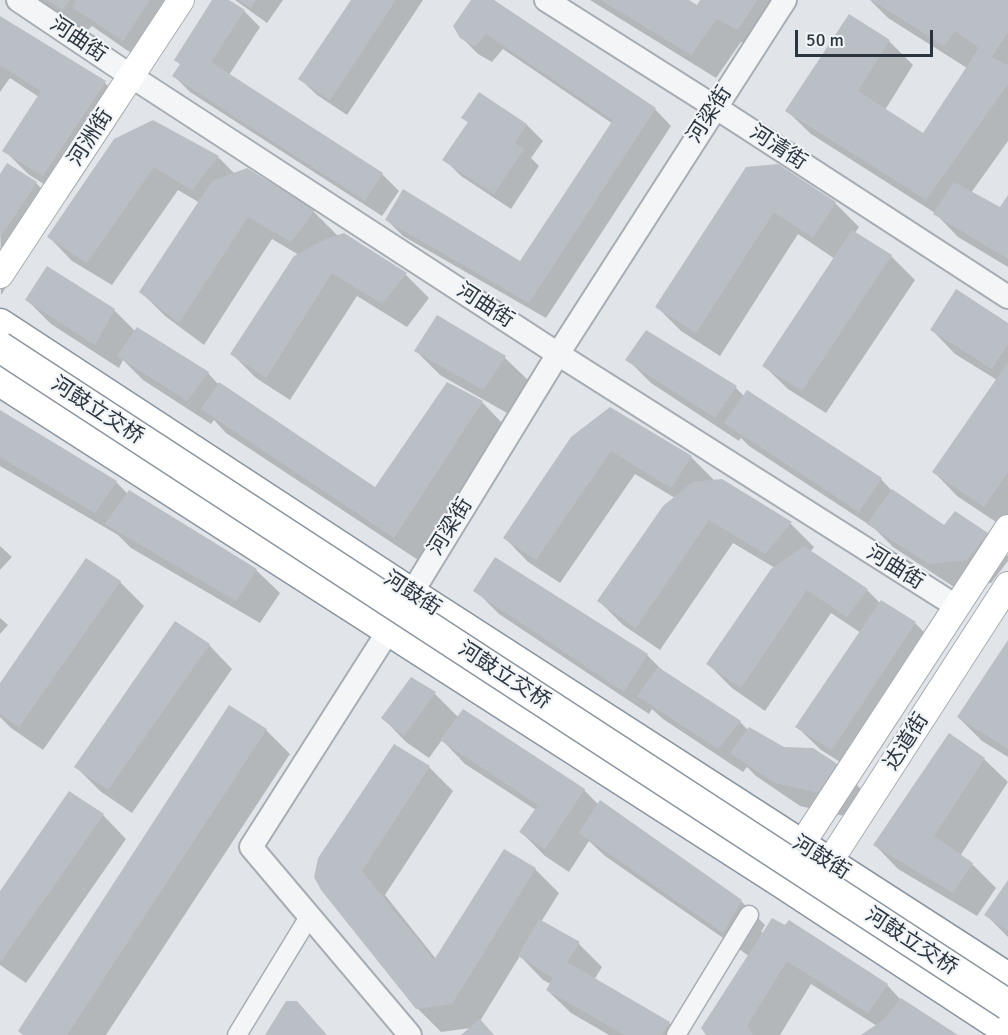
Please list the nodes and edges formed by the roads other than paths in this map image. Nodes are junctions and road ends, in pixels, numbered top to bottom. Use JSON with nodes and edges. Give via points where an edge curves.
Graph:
{"nodes":[{"id":1,"x":18,"y":0,"type":"edge"},
{"id":2,"x":181,"y":0,"type":"edge"},
{"id":3,"x":546,"y":0,"type":"edge"},
{"id":4,"x":785,"y":0,"type":"edge"},
{"id":5,"x":131,"y":76,"type":"junction"},
{"id":6,"x":715,"y":107,"type":"junction"},
{"id":7,"x":0,"y":275,"type":"edge"},
{"id":8,"x":1008,"y":297,"type":"edge"},
{"id":9,"x":0,"y":324,"type":"edge"},
{"id":10,"x":0,"y":347,"type":"edge"},
{"id":11,"x":558,"y":354,"type":"junction"},
{"id":12,"x":0,"y":381,"type":"edge"},
{"id":13,"x":1008,"y":528,"type":"edge"},
{"id":14,"x":1008,"y":585,"type":"edge"},
{"id":15,"x":411,"y":593,"type":"junction"},
{"id":16,"x":956,"y":606,"type":"junction"},
{"id":17,"x":389,"y":630,"type":"junction"},
{"id":18,"x":801,"y":846,"type":"junction"},
{"id":19,"x":830,"y":862,"type":"junction"},
{"id":20,"x":778,"y":880,"type":"junction"},
{"id":21,"x":805,"y":898,"type":"junction"},
{"id":22,"x":749,"y":915,"type":"dead end"},
{"id":23,"x":309,"y":917,"type":"junction"},
{"id":24,"x":1008,"y":978,"type":"edge"},
{"id":25,"x":1008,"y":1005,"type":"edge"},
{"id":26,"x":1008,"y":1031,"type":"edge"},
{"id":27,"x":237,"y":1035,"type":"edge"},
{"id":28,"x":410,"y":1035,"type":"edge"},
{"id":29,"x":676,"y":1035,"type":"edge"}],
"edges":[{"from":1,"to":5,"type":"street","name":"河曲街"},
{"from":2,"to":5,"type":"main road","name":"河洲街"},
{"from":3,"to":6,"type":"street","name":"河清街"},
{"from":4,"to":6,"type":"street","name":"河梁街"},
{"from":5,"to":7,"type":"main road","name":"河洲街"},
{"from":5,"to":11,"type":"street","name":"河曲街"},
{"from":6,"to":8,"type":"street","name":"河清街"},
{"from":6,"to":11,"type":"street","name":"河梁街"},
{"from":9,"to":15,"type":"highway","name":"河鼓街"},
{"from":10,"to":25,"type":"highway","name":"河鼓立交桥","bridge":true},
{"from":11,"to":15,"type":"street","name":"河梁街"},
{"from":11,"to":16,"type":"street","name":"河曲街"},
{"from":12,"to":17,"type":"highway","name":"河鼓街"},
{"from":13,"to":16,"type":"main road"},
{"from":14,"to":19,"type":"main road","name":"达道街"},
{"from":15,"to":17,"type":"street","name":"河梁街"},
{"from":15,"to":18,"type":"highway","name":"河鼓街"},
{"from":16,"to":18,"type":"main road"},
{"from":17,"to":20,"type":"highway","name":"河鼓街"},
{"from":17,"to":23,"type":"street","name":"河梁街","via":[[251,847]]},
{"from":18,"to":19,"type":"highway","name":"河鼓街"},
{"from":18,"to":20,"type":"main road"},
{"from":19,"to":21,"type":"main road","name":"达道街"},
{"from":19,"to":24,"type":"highway","name":"河鼓街"},
{"from":20,"to":21,"type":"highway","name":"河鼓街"},
{"from":21,"to":26,"type":"highway","name":"河鼓街"},
{"from":22,"to":29,"type":"street"},
{"from":23,"to":27,"type":"street"},
{"from":23,"to":28,"type":"street","name":"河梁街"}]}
